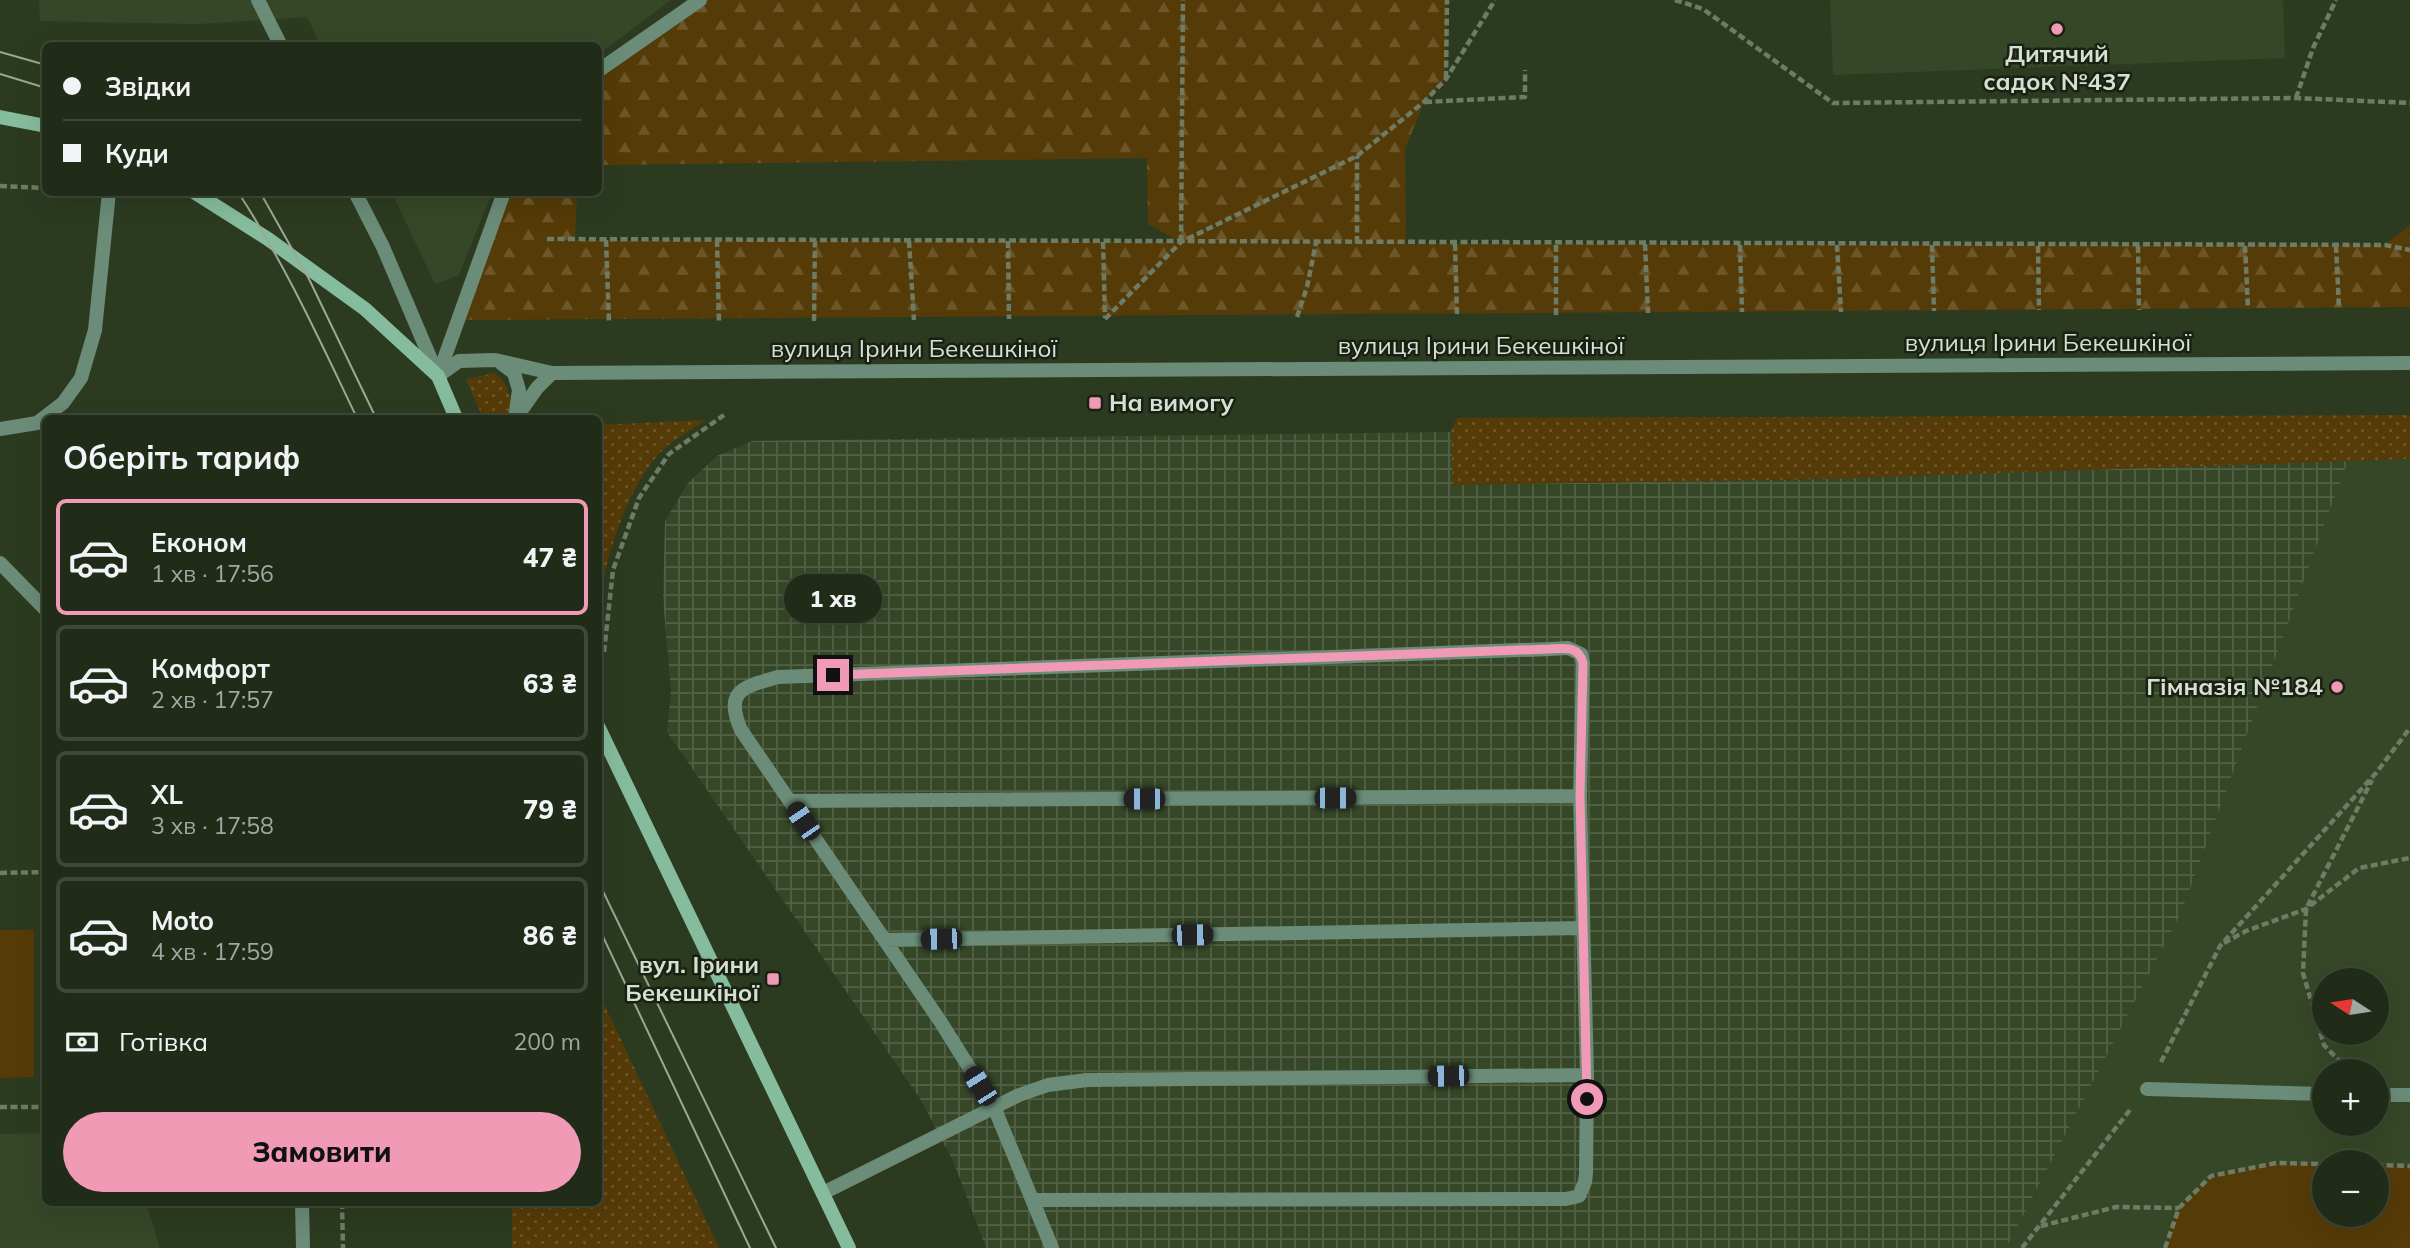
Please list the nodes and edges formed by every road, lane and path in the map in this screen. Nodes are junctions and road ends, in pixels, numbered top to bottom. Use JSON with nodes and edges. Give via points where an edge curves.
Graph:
{"nodes":[{"id":1,"x":258,"y":0,"type":"edge"},
{"id":2,"x":700,"y":0,"type":"edge"},
{"id":3,"x":1183,"y":0,"type":"edge"},
{"id":4,"x":1447,"y":0,"type":"edge"},
{"id":5,"x":1495,"y":0,"type":"edge"},
{"id":6,"x":1675,"y":0,"type":"edge"},
{"id":7,"x":2336,"y":0,"type":"edge"},
{"id":8,"x":279,"y":42,"type":"edge"},
{"id":9,"x":602,"y":68,"type":"edge"},
{"id":10,"x":1525,"y":70,"type":"dead end"},
{"id":11,"x":1446,"y":79,"type":"junction"},
{"id":12,"x":2296,"y":98,"type":"junction"},
{"id":13,"x":1424,"y":102,"type":"junction"},
{"id":14,"x":2410,"y":103,"type":"edge"},
{"id":15,"x":0,"y":117,"type":"edge"},
{"id":16,"x":42,"y":125,"type":"edge"},
{"id":17,"x":1357,"y":156,"type":"junction"},
{"id":18,"x":0,"y":186,"type":"edge"},
{"id":19,"x":42,"y":188,"type":"edge"},
{"id":20,"x":109,"y":196,"type":"edge"},
{"id":21,"x":200,"y":196,"type":"edge"},
{"id":22,"x":357,"y":196,"type":"edge"},
{"id":23,"x":503,"y":196,"type":"edge"},
{"id":24,"x":547,"y":239,"type":"dead end"},
{"id":25,"x":606,"y":240,"type":"junction"},
{"id":26,"x":717,"y":240,"type":"junction"},
{"id":27,"x":815,"y":241,"type":"junction"},
{"id":28,"x":909,"y":241,"type":"junction"},
{"id":29,"x":1008,"y":242,"type":"junction"},
{"id":30,"x":1102,"y":242,"type":"junction"},
{"id":31,"x":1181,"y":242,"type":"junction"},
{"id":32,"x":1316,"y":243,"type":"junction"},
{"id":33,"x":1357,"y":243,"type":"junction"},
{"id":34,"x":1455,"y":244,"type":"junction"},
{"id":35,"x":1556,"y":244,"type":"junction"},
{"id":36,"x":1645,"y":244,"type":"junction"},
{"id":37,"x":1740,"y":245,"type":"junction"},
{"id":38,"x":1837,"y":245,"type":"junction"},
{"id":39,"x":1932,"y":246,"type":"junction"},
{"id":40,"x":2038,"y":246,"type":"junction"},
{"id":41,"x":2138,"y":246,"type":"junction"},
{"id":42,"x":2245,"y":246,"type":"junction"},
{"id":43,"x":2336,"y":246,"type":"junction"},
{"id":44,"x":2410,"y":250,"type":"edge"},
{"id":45,"x":2339,"y":308,"type":"dead end"},
{"id":46,"x":2248,"y":309,"type":"dead end"},
{"id":47,"x":2039,"y":310,"type":"dead end"},
{"id":48,"x":2139,"y":310,"type":"dead end"},
{"id":49,"x":1934,"y":311,"type":"dead end"},
{"id":50,"x":1742,"y":312,"type":"dead end"},
{"id":51,"x":1841,"y":312,"type":"dead end"},
{"id":52,"x":1648,"y":313,"type":"dead end"},
{"id":53,"x":1556,"y":315,"type":"dead end"},
{"id":54,"x":1457,"y":316,"type":"dead end"},
{"id":55,"x":1297,"y":317,"type":"dead end"},
{"id":56,"x":914,"y":320,"type":"dead end"},
{"id":57,"x":1009,"y":320,"type":"dead end"},
{"id":58,"x":814,"y":321,"type":"dead end"},
{"id":59,"x":609,"y":323,"type":"dead end"},
{"id":60,"x":719,"y":323,"type":"dead end"},
{"id":61,"x":495,"y":360,"type":"junction"},
{"id":62,"x":2410,"y":363,"type":"edge"},
{"id":63,"x":552,"y":373,"type":"junction"},
{"id":64,"x":438,"y":376,"type":"junction"},
{"id":65,"x":47,"y":415,"type":"edge"},
{"id":66,"x":455,"y":415,"type":"edge"},
{"id":67,"x":515,"y":415,"type":"edge"},
{"id":68,"x":517,"y":415,"type":"edge"},
{"id":69,"x":724,"y":415,"type":"dead end"},
{"id":70,"x":42,"y":419,"type":"edge"},
{"id":71,"x":0,"y":429,"type":"edge"},
{"id":72,"x":0,"y":563,"type":"edge"},
{"id":73,"x":42,"y":606,"type":"edge"},
{"id":74,"x":604,"y":652,"type":"dead end"},
{"id":75,"x":2410,"y":728,"type":"edge"},
{"id":76,"x":602,"y":734,"type":"edge"},
{"id":77,"x":2376,"y":773,"type":"junction"},
{"id":78,"x":1580,"y":796,"type":"junction"},
{"id":79,"x":790,"y":801,"type":"junction"},
{"id":80,"x":2410,"y":858,"type":"edge"},
{"id":81,"x":42,"y":872,"type":"edge"},
{"id":82,"x":0,"y":873,"type":"edge"},
{"id":83,"x":2306,"y":909,"type":"junction"},
{"id":84,"x":1583,"y":928,"type":"junction"},
{"id":85,"x":885,"y":940,"type":"junction"},
{"id":86,"x":2220,"y":946,"type":"junction"},
{"id":87,"x":2337,"y":1059,"type":"edge"},
{"id":88,"x":1587,"y":1075,"type":"junction"},
{"id":89,"x":2147,"y":1089,"type":"junction"},
{"id":90,"x":2312,"y":1094,"type":"edge"},
{"id":91,"x":2389,"y":1095,"type":"edge"},
{"id":92,"x":2410,"y":1095,"type":"edge"},
{"id":93,"x":0,"y":1107,"type":"edge"},
{"id":94,"x":42,"y":1107,"type":"edge"},
{"id":95,"x":993,"y":1107,"type":"junction"},
{"id":96,"x":2312,"y":1164,"type":"edge"},
{"id":97,"x":2389,"y":1165,"type":"edge"},
{"id":98,"x":2410,"y":1166,"type":"edge"},
{"id":99,"x":823,"y":1193,"type":"junction"},
{"id":100,"x":1033,"y":1200,"type":"junction"},
{"id":101,"x":302,"y":1206,"type":"edge"},
{"id":102,"x":342,"y":1206,"type":"edge"},
{"id":103,"x":2179,"y":1208,"type":"junction"},
{"id":104,"x":2040,"y":1226,"type":"junction"},
{"id":105,"x":303,"y":1248,"type":"edge"},
{"id":106,"x":343,"y":1248,"type":"edge"},
{"id":107,"x":849,"y":1248,"type":"edge"},
{"id":108,"x":1052,"y":1248,"type":"edge"},
{"id":109,"x":2022,"y":1248,"type":"edge"},
{"id":110,"x":2165,"y":1248,"type":"edge"}],
"edges":[{"from":1,"to":8,"type":"street"},
{"from":2,"to":9,"type":"street"},
{"from":3,"to":31,"type":"path"},
{"from":4,"to":11,"type":"path"},
{"from":5,"to":11,"type":"path"},
{"from":6,"to":12,"type":"path","via":[[1703,9],[1833,103]]},
{"from":7,"to":12,"type":"path"},
{"from":10,"to":13,"type":"path","via":[[1525,97]]},
{"from":11,"to":13,"type":"path"},
{"from":12,"to":14,"type":"path"},
{"from":13,"to":17,"type":"path"},
{"from":15,"to":16,"type":"street"},
{"from":17,"to":31,"type":"path"},
{"from":17,"to":33,"type":"path"},
{"from":18,"to":19,"type":"path"},
{"from":20,"to":65,"type":"street","via":[[95,330],[81,378]]},
{"from":21,"to":64,"type":"street","via":[[365,309]]},
{"from":22,"to":64,"type":"street"},
{"from":23,"to":64,"type":"street"},
{"from":24,"to":25,"type":"path"},
{"from":25,"to":26,"type":"path"},
{"from":25,"to":59,"type":"path"},
{"from":26,"to":27,"type":"path"},
{"from":26,"to":60,"type":"path"},
{"from":27,"to":28,"type":"path"},
{"from":27,"to":58,"type":"path"},
{"from":28,"to":29,"type":"path"},
{"from":28,"to":56,"type":"path"},
{"from":29,"to":30,"type":"path"},
{"from":29,"to":57,"type":"path"},
{"from":30,"to":31,"type":"path"},
{"from":30,"to":31,"type":"path","via":[[1105,319]]},
{"from":31,"to":32,"type":"path"},
{"from":32,"to":33,"type":"path"},
{"from":32,"to":55,"type":"path"},
{"from":33,"to":34,"type":"path"},
{"from":34,"to":35,"type":"path"},
{"from":34,"to":54,"type":"path"},
{"from":35,"to":36,"type":"path"},
{"from":35,"to":53,"type":"path"},
{"from":36,"to":37,"type":"path"},
{"from":36,"to":52,"type":"path"},
{"from":37,"to":38,"type":"path"},
{"from":37,"to":50,"type":"path"},
{"from":38,"to":39,"type":"path"},
{"from":38,"to":51,"type":"path"},
{"from":39,"to":40,"type":"path"},
{"from":39,"to":49,"type":"path"},
{"from":40,"to":41,"type":"path"},
{"from":40,"to":47,"type":"path"},
{"from":41,"to":42,"type":"path"},
{"from":41,"to":48,"type":"path"},
{"from":42,"to":43,"type":"path"},
{"from":42,"to":46,"type":"path"},
{"from":43,"to":44,"type":"path","via":[[2385,245]]},
{"from":43,"to":45,"type":"path"},
{"from":61,"to":63,"type":"street","name":"вулиця Ірини Бекешкіної"},
{"from":61,"to":64,"type":"street","name":"вулиця Ірини Бекешкіної","via":[[459,361]]},
{"from":61,"to":67,"type":"street","via":[[514,373],[519,390]]},
{"from":62,"to":63,"type":"street","name":"вулиця Ірини Бекешкіної"},
{"from":63,"to":68,"type":"street"},
{"from":64,"to":66,"type":"street"},
{"from":69,"to":74,"type":"path","via":[[669,454],[639,498],[613,570]]},
{"from":70,"to":71,"type":"street"},
{"from":72,"to":73,"type":"street"},
{"from":75,"to":77,"type":"path"},
{"from":76,"to":99,"type":"street"},
{"from":77,"to":83,"type":"path"},
{"from":77,"to":86,"type":"path"},
{"from":78,"to":79,"type":"street"},
{"from":78,"to":79,"type":"street","via":[[1583,663],[1581,654],[1568,648],[778,677],[741,691],[735,698],[734,713]]},
{"from":78,"to":84,"type":"street"},
{"from":79,"to":85,"type":"street"},
{"from":80,"to":83,"type":"path","via":[[2359,868]]},
{"from":81,"to":82,"type":"path"},
{"from":83,"to":86,"type":"path","via":[[2246,931]]},
{"from":83,"to":87,"type":"path","via":[[2303,973],[2323,1045]]},
{"from":84,"to":85,"type":"street"},
{"from":84,"to":88,"type":"street"},
{"from":85,"to":95,"type":"street"},
{"from":86,"to":89,"type":"path"},
{"from":88,"to":95,"type":"street","via":[[1087,1080],[1048,1085]]},
{"from":88,"to":100,"type":"street","via":[[1585,1182],[1579,1196],[1566,1199]]},
{"from":89,"to":90,"type":"street"},
{"from":89,"to":104,"type":"path"},
{"from":91,"to":92,"type":"street"},
{"from":93,"to":94,"type":"path"},
{"from":95,"to":99,"type":"street"},
{"from":95,"to":100,"type":"street"},
{"from":96,"to":103,"type":"path","via":[[2276,1163],[2211,1176]]},
{"from":97,"to":98,"type":"path"},
{"from":99,"to":107,"type":"street"},
{"from":100,"to":108,"type":"street"},
{"from":101,"to":105,"type":"street"},
{"from":102,"to":106,"type":"path"},
{"from":103,"to":104,"type":"path","via":[[2116,1207]]},
{"from":103,"to":110,"type":"path"},
{"from":104,"to":109,"type":"path"}]}
